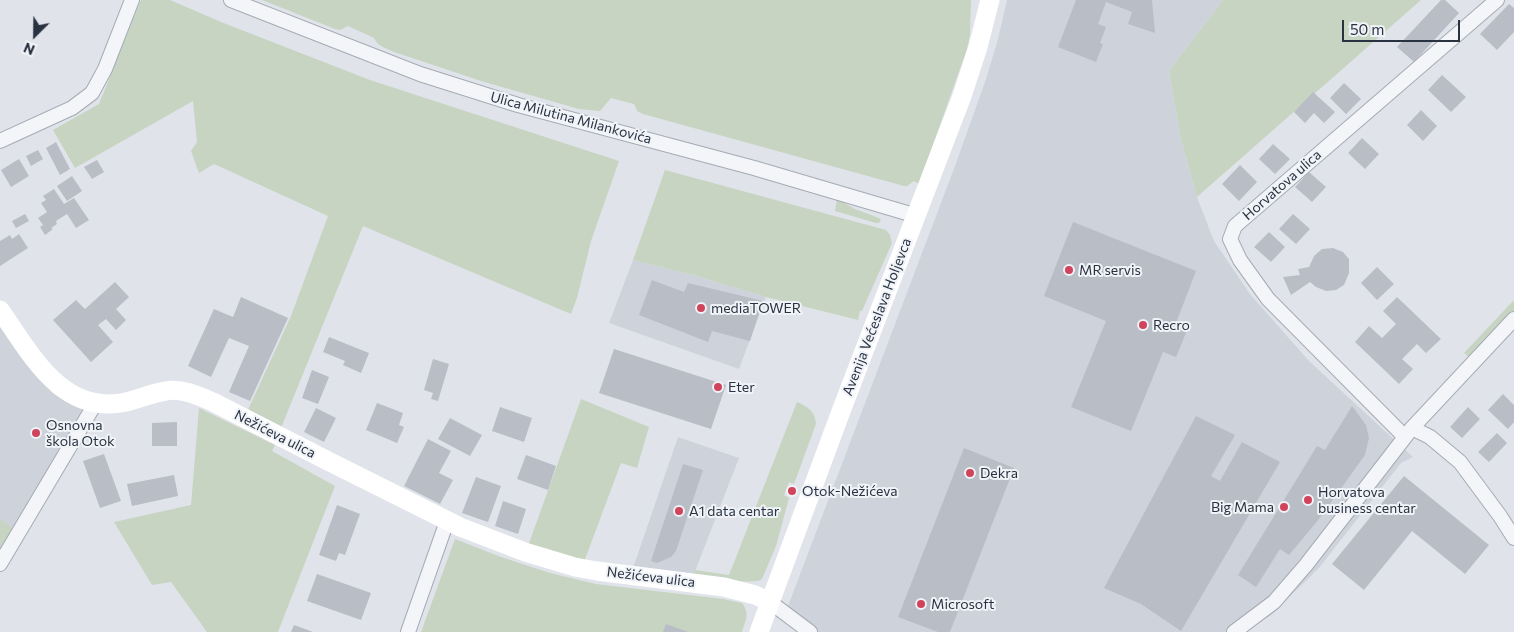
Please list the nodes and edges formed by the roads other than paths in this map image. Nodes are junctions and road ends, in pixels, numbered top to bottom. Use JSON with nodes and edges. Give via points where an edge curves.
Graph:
{"nodes":[{"id":1,"x":132,"y":0,"type":"edge"},
{"id":2,"x":231,"y":0,"type":"edge"},
{"id":3,"x":990,"y":0,"type":"edge"},
{"id":4,"x":1497,"y":0,"type":"edge"},
{"id":5,"x":0,"y":141,"type":"edge"},
{"id":6,"x":917,"y":216,"type":"junction"},
{"id":7,"x":0,"y":310,"type":"edge"},
{"id":8,"x":1514,"y":319,"type":"edge"},
{"id":9,"x":95,"y":404,"type":"junction"},
{"id":10,"x":1409,"y":433,"type":"junction"},
{"id":11,"x":447,"y":521,"type":"junction"},
{"id":12,"x":1514,"y":538,"type":"edge"},
{"id":13,"x":0,"y":564,"type":"edge"},
{"id":14,"x":770,"y":602,"type":"junction"},
{"id":15,"x":408,"y":632,"type":"edge"},
{"id":16,"x":759,"y":632,"type":"edge"},
{"id":17,"x":810,"y":632,"type":"edge"},
{"id":18,"x":1234,"y":632,"type":"edge"}],
"edges":[{"from":1,"to":5,"type":"street","via":[[92,93],[72,108]]},
{"from":2,"to":6,"type":"street","name":"Ulica Milutina Milankovića","via":[[420,74],[518,105],[754,168]]},
{"from":3,"to":6,"type":"street","name":"Avenija Većeslava Holjevca","via":[[962,96]]},
{"from":4,"to":10,"type":"street","name":"Horvatova ulica","via":[[1235,226],[1230,239],[1240,260],[1268,299]]},
{"from":6,"to":14,"type":"street","name":"Avenija Većeslava Holjevca"},
{"from":7,"to":9,"type":"street","via":[[51,379],[82,400]]},
{"from":8,"to":10,"type":"street"},
{"from":9,"to":11,"type":"street","name":"Nežićeva ulica","via":[[125,402],[168,390],[196,395]]},
{"from":9,"to":13,"type":"street"},
{"from":10,"to":12,"type":"street","name":"Horvatova ulica","via":[[1430,438],[1460,462]]},
{"from":10,"to":18,"type":"street","via":[[1274,602]]},
{"from":11,"to":14,"type":"street","name":"Nežićeva ulica","via":[[525,552],[575,567],[714,585]]},
{"from":11,"to":15,"type":"street"},
{"from":14,"to":16,"type":"street","name":"Avenija Većeslava Holjevca"},
{"from":14,"to":17,"type":"street"}]}
